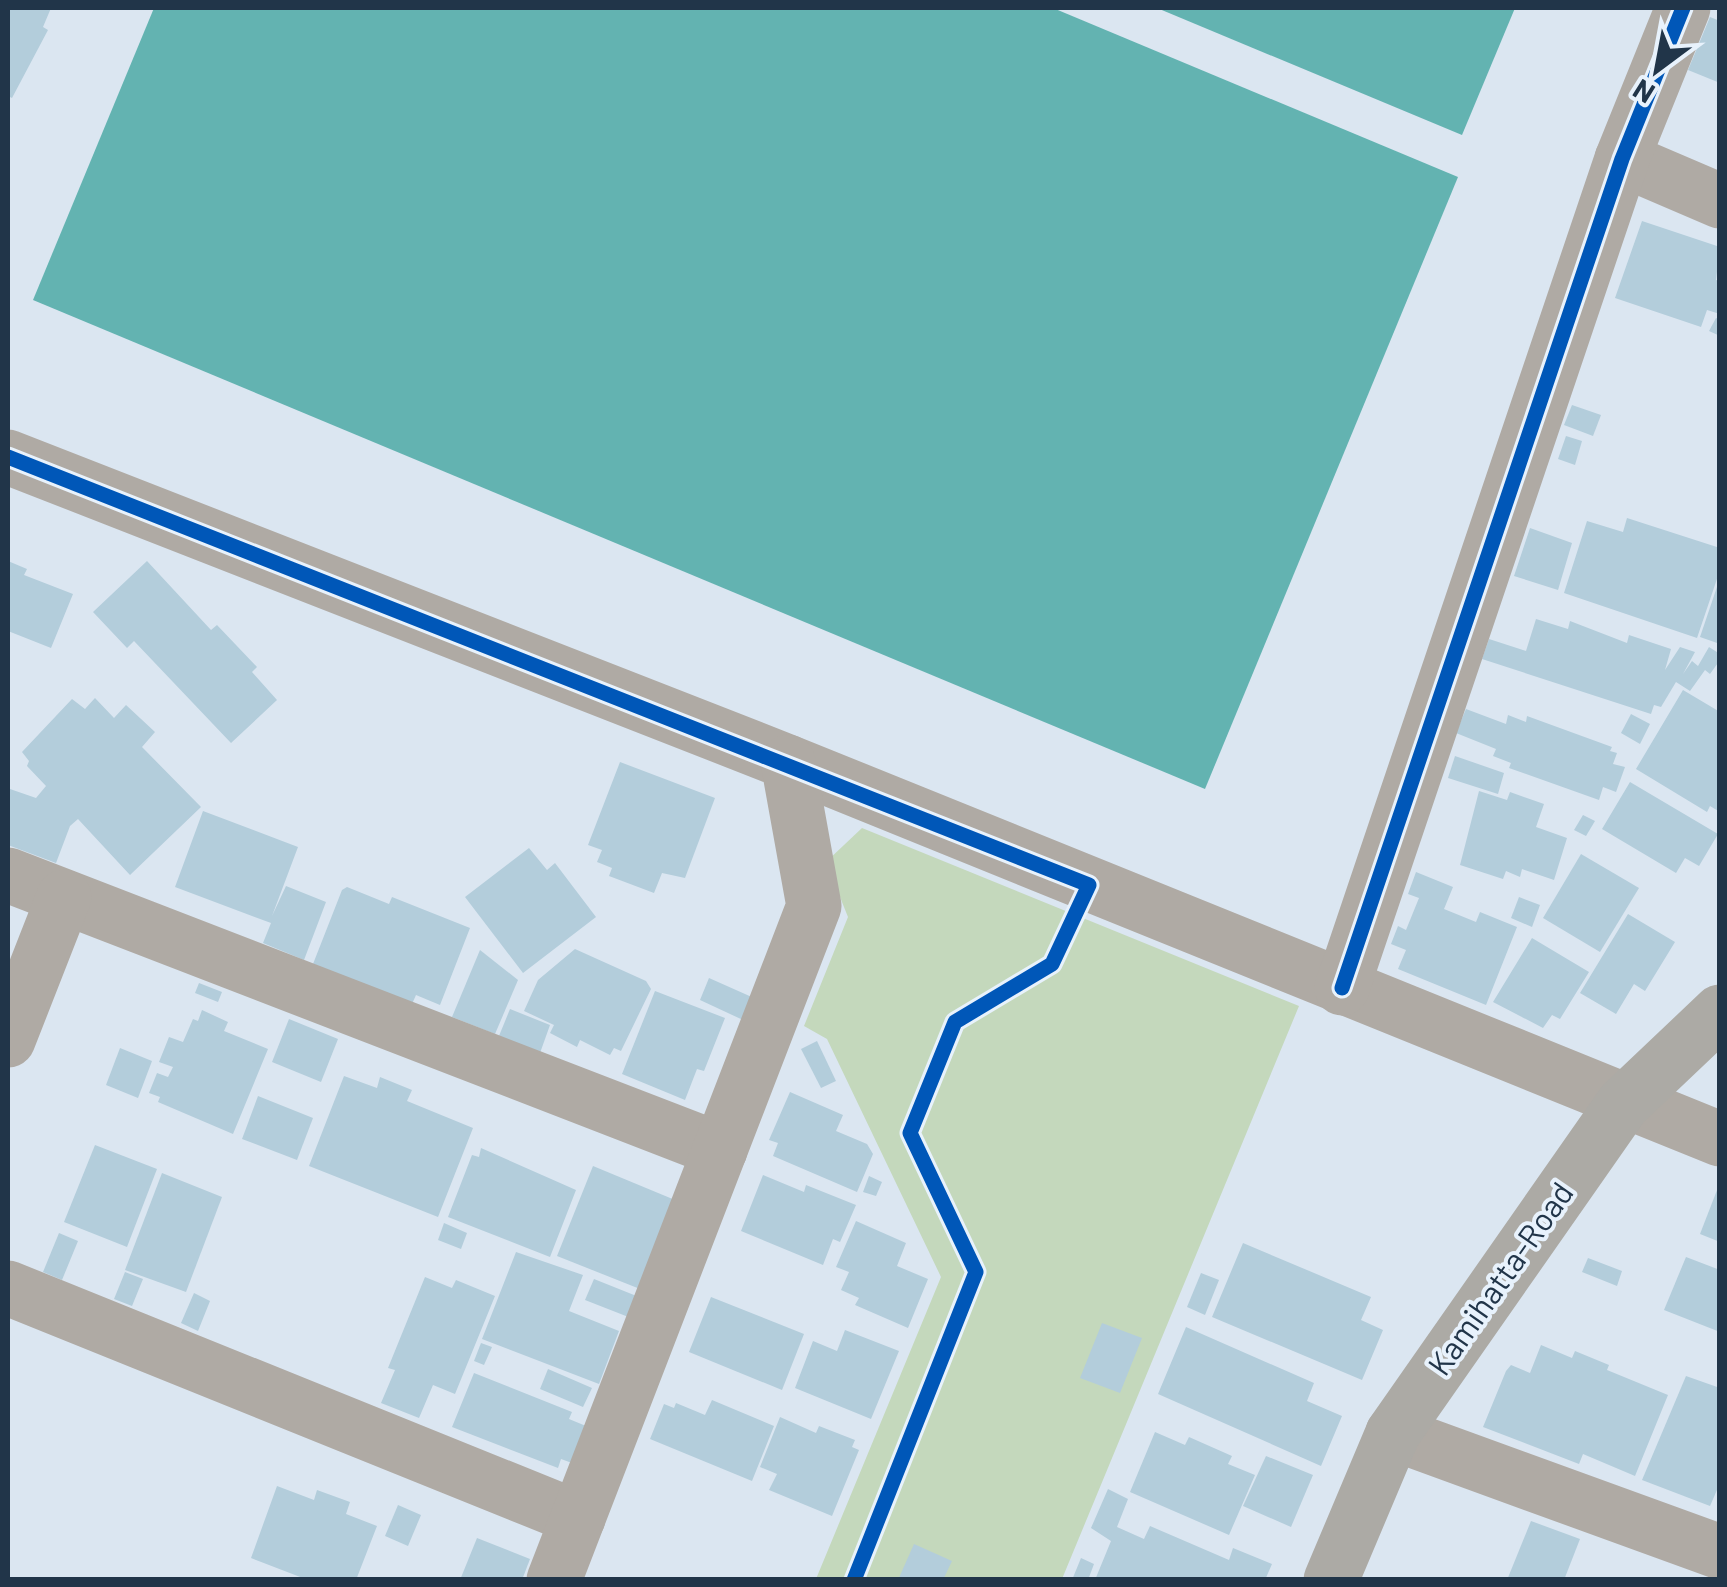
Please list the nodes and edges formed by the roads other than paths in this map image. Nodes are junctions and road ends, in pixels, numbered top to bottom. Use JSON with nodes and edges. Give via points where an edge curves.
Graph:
{"nodes":[{"id":1,"x":1683,"y":8,"type":"edge"},
{"id":2,"x":1622,"y":159,"type":"junction"},
{"id":3,"x":1720,"y":201,"type":"edge"},
{"id":4,"x":8,"y":456,"type":"edge"},
{"id":5,"x":788,"y":762,"type":"junction"},
{"id":6,"x":8,"y":875,"type":"edge"},
{"id":7,"x":64,"y":898,"type":"junction"},
{"id":8,"x":1342,"y":988,"type":"junction"},
{"id":9,"x":1720,"y":1012,"type":"edge"},
{"id":10,"x":8,"y":1040,"type":"edge"},
{"id":11,"x":1622,"y":1104,"type":"junction"},
{"id":12,"x":1720,"y":1140,"type":"edge"},
{"id":13,"x":720,"y":1150,"type":"junction"},
{"id":14,"x":8,"y":1288,"type":"edge"},
{"id":15,"x":1393,"y":1434,"type":"junction"},
{"id":16,"x":578,"y":1518,"type":"junction"},
{"id":17,"x":1720,"y":1552,"type":"edge"},
{"id":18,"x":554,"y":1580,"type":"edge"},
{"id":19,"x":1331,"y":1580,"type":"edge"}],
"edges":[{"from":1,"to":2,"type":"street"},
{"from":2,"to":3,"type":"street"},
{"from":2,"to":8,"type":"street"},
{"from":4,"to":5,"type":"street"},
{"from":5,"to":8,"type":"street"},
{"from":5,"to":13,"type":"street","via":[[814,906]]},
{"from":6,"to":7,"type":"street"},
{"from":7,"to":10,"type":"street"},
{"from":7,"to":13,"type":"street"},
{"from":8,"to":11,"type":"street"},
{"from":9,"to":11,"type":"street","name":"Kamihatta-Road"},
{"from":11,"to":12,"type":"street"},
{"from":11,"to":15,"type":"street","name":"Kamihatta-Road"},
{"from":13,"to":16,"type":"street"},
{"from":14,"to":16,"type":"street"},
{"from":15,"to":17,"type":"street"},
{"from":15,"to":19,"type":"street","name":"Kamihatta-Road"},
{"from":16,"to":18,"type":"street"}]}
